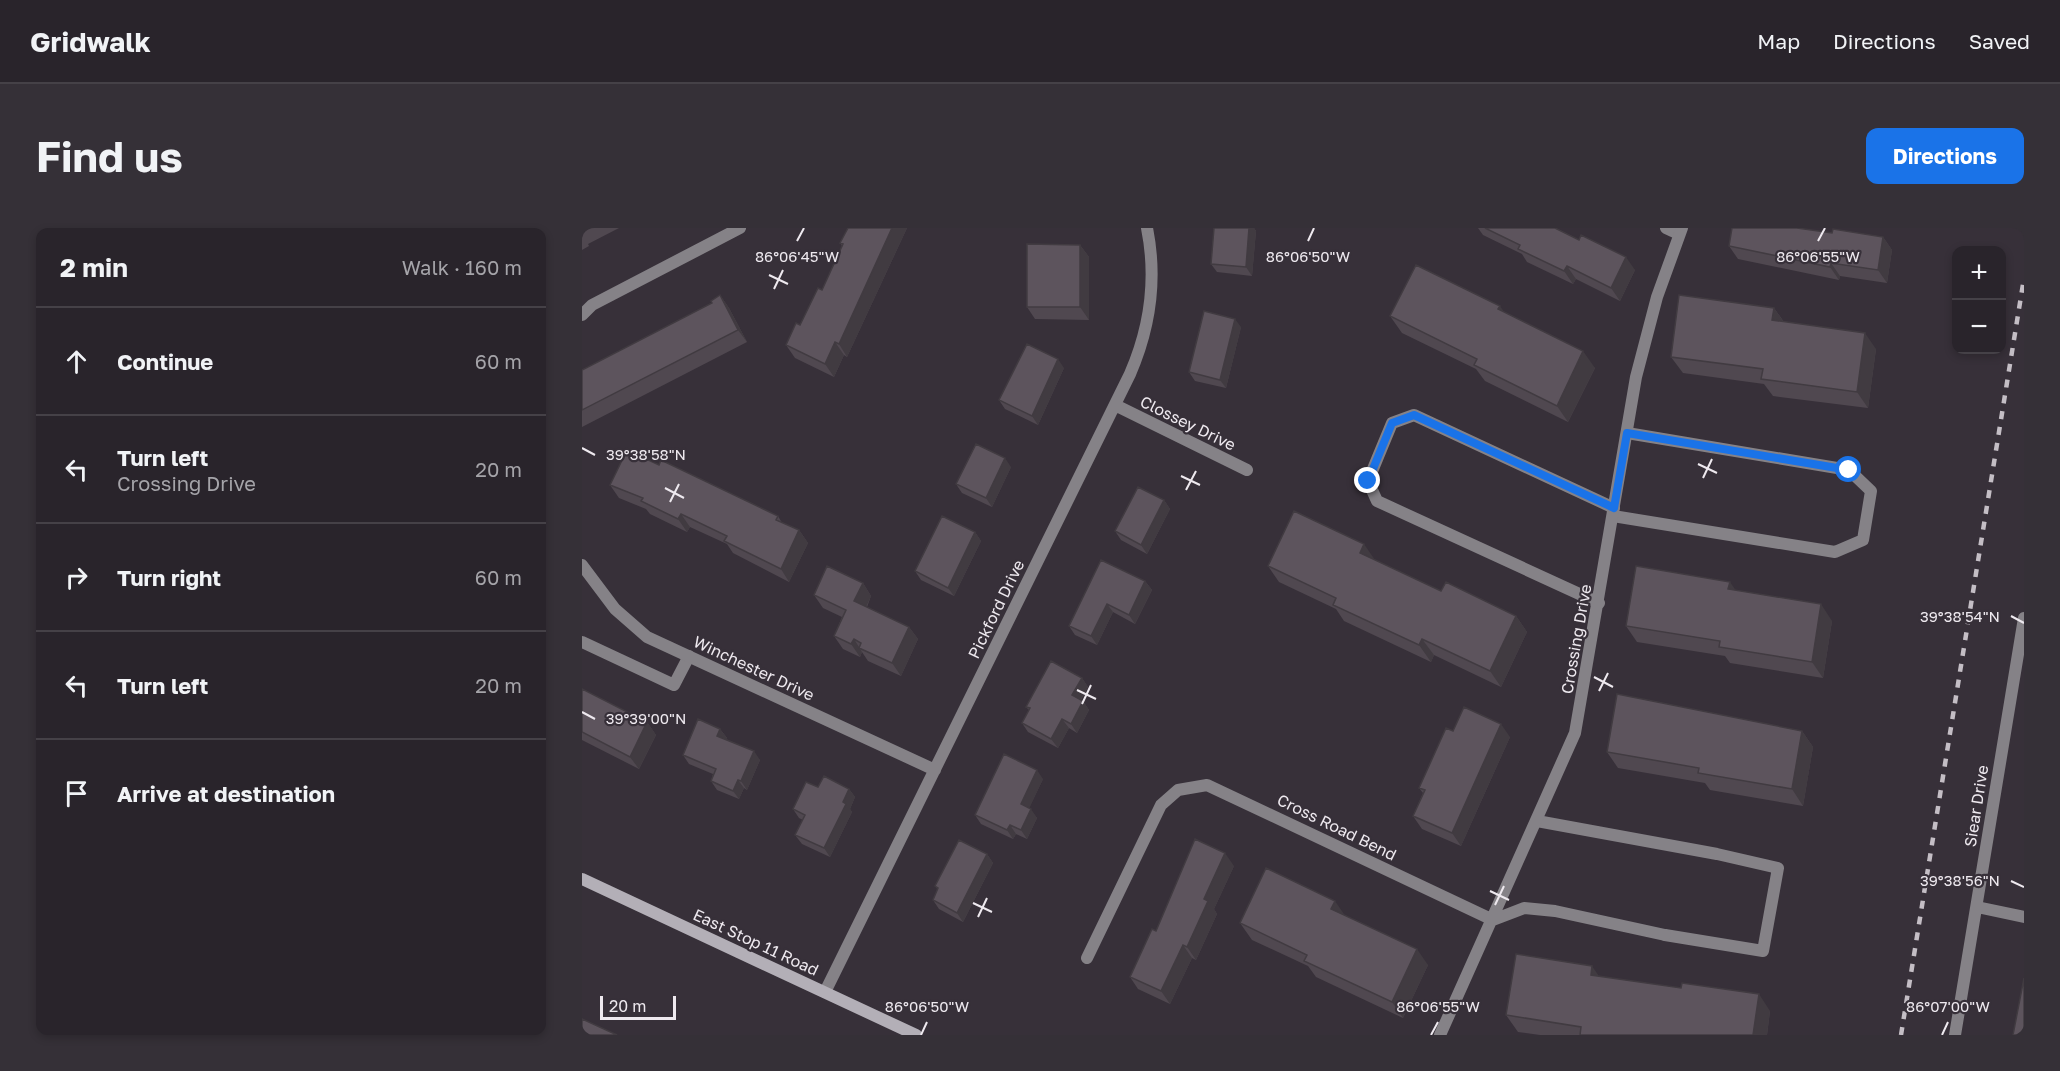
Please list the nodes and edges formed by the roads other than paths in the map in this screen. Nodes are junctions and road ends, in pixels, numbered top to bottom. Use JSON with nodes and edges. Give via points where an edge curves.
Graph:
{"nodes":[{"id":1,"x":740,"y":228,"type":"edge"},
{"id":2,"x":1146,"y":228,"type":"edge"},
{"id":3,"x":1666,"y":228,"type":"edge"},
{"id":4,"x":1680,"y":231,"type":"edge"},
{"id":5,"x":582,"y":315,"type":"edge"},
{"id":6,"x":1115,"y":405,"type":"junction"},
{"id":7,"x":1627,"y":433,"type":"junction"},
{"id":8,"x":1247,"y":470,"type":"dead end"},
{"id":9,"x":1613,"y":512,"type":"junction"},
{"id":10,"x":582,"y":566,"type":"edge"},
{"id":11,"x":1599,"y":603,"type":"junction"},
{"id":12,"x":2024,"y":618,"type":"edge"},
{"id":13,"x":582,"y":642,"type":"edge"},
{"id":14,"x":689,"y":656,"type":"junction"},
{"id":15,"x":935,"y":770,"type":"junction"},
{"id":16,"x":1537,"y":821,"type":"junction"},
{"id":17,"x":582,"y":879,"type":"edge"},
{"id":18,"x":1977,"y":907,"type":"junction"},
{"id":19,"x":2024,"y":917,"type":"edge"},
{"id":20,"x":1493,"y":920,"type":"junction"},
{"id":21,"x":1087,"y":958,"type":"dead end"},
{"id":22,"x":825,"y":992,"type":"junction"},
{"id":23,"x":916,"y":1035,"type":"edge"},
{"id":24,"x":1440,"y":1035,"type":"edge"},
{"id":25,"x":1955,"y":1035,"type":"edge"}],
"edges":[{"from":1,"to":5,"type":"street","via":[[592,305]]},
{"from":2,"to":6,"type":"street","name":"Pickford Drive","via":[[1151,267],[1146,328],[1135,364]]},
{"from":3,"to":4,"type":"street"},
{"from":4,"to":7,"type":"street","name":"Crossing Drive","via":[[1647,331]]},
{"from":6,"to":8,"type":"street","name":"Clossey Drive"},
{"from":6,"to":15,"type":"street","name":"Pickford Drive"},
{"from":7,"to":9,"type":"street","name":"Crossing Drive"},
{"from":7,"to":9,"type":"street","via":[[1849,470],[1872,491],[1863,540],[1835,552]]},
{"from":9,"to":11,"type":"street","name":"Crossing Drive"},
{"from":9,"to":11,"type":"street","via":[[1414,415],[1392,423],[1368,481],[1377,501]]},
{"from":10,"to":14,"type":"street","name":"Winchester Drive","via":[[636,629]]},
{"from":11,"to":16,"type":"street","name":"Crossing Drive","via":[[1575,733]]},
{"from":12,"to":18,"type":"street","name":"Siear Drive"},
{"from":13,"to":14,"type":"street","via":[[674,685]]},
{"from":14,"to":15,"type":"street","name":"Winchester Drive"},
{"from":15,"to":22,"type":"street","name":"Pickford Drive"},
{"from":16,"to":20,"type":"street","name":"Crossing Drive"},
{"from":16,"to":20,"type":"street","via":[[1778,868],[1763,951],[1665,936],[1555,911],[1524,908]]},
{"from":17,"to":22,"type":"main road","name":"East Stop 11 Road"},
{"from":18,"to":19,"type":"street"},
{"from":18,"to":25,"type":"street","name":"Siear Drive"},
{"from":20,"to":21,"type":"street","name":"Cross Road Bend","via":[[1214,787],[1191,786],[1178,790],[1161,805]]},
{"from":20,"to":24,"type":"street","name":"Crossing Drive"},
{"from":22,"to":23,"type":"main road","name":"East Stop 11 Road"}]}
